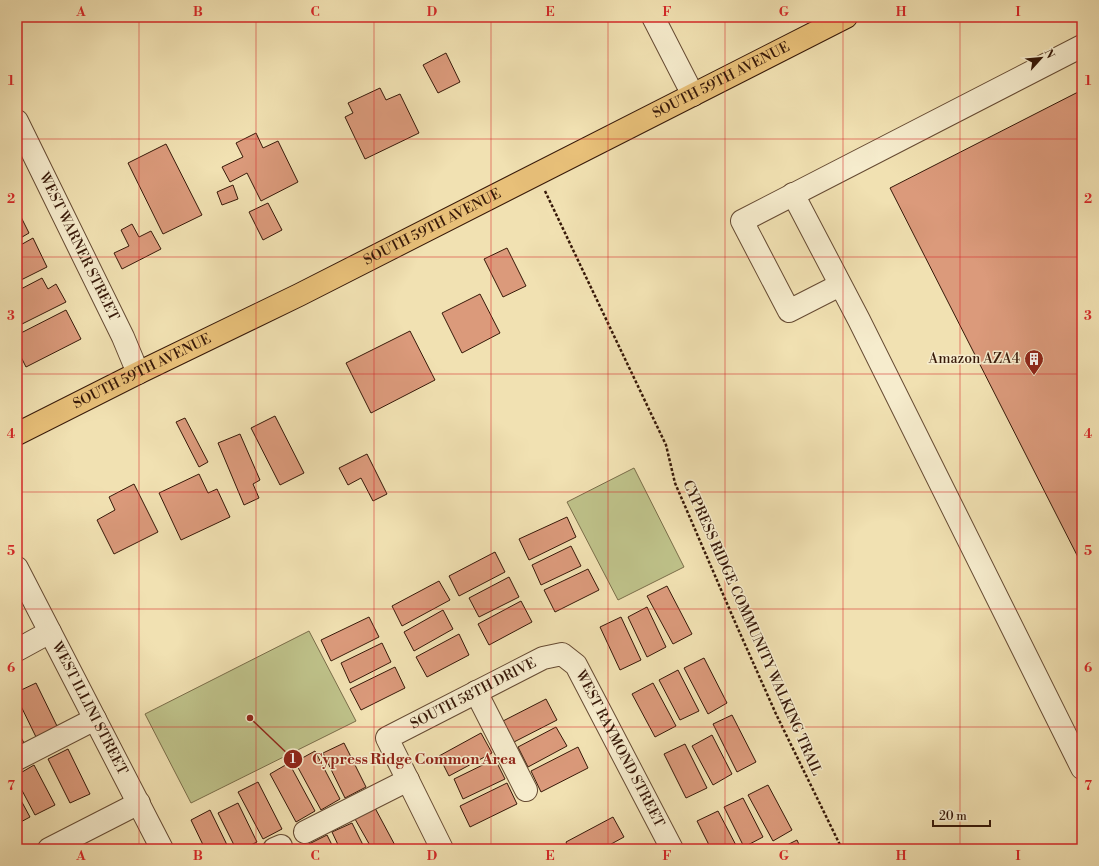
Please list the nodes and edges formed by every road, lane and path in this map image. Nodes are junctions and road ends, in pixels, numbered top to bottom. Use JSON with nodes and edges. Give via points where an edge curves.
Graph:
{"nodes":[{"id":1,"x":653,"y":17,"type":"edge"},
{"id":2,"x":846,"y":17,"type":"edge"},
{"id":3,"x":1082,"y":46,"type":"edge"},
{"id":4,"x":693,"y":95,"type":"junction"},
{"id":5,"x":17,"y":121,"type":"edge"},
{"id":6,"x":537,"y":175,"type":"junction"},
{"id":7,"x":793,"y":194,"type":"junction"},
{"id":8,"x":840,"y":285,"type":"junction"},
{"id":9,"x":138,"y":373,"type":"junction"},
{"id":10,"x":17,"y":434,"type":"edge"},
{"id":11,"x":17,"y":568,"type":"edge"},
{"id":12,"x":50,"y":632,"type":"junction"},
{"id":13,"x":17,"y":650,"type":"edge"},
{"id":14,"x":562,"y":654,"type":"joint"},
{"id":15,"x":476,"y":692,"type":"junction"},
{"id":16,"x":95,"y":719,"type":"junction"},
{"id":17,"x":17,"y":759,"type":"edge"},
{"id":18,"x":1082,"y":768,"type":"edge"},
{"id":19,"x":408,"y":780,"type":"junction"},
{"id":20,"x":526,"y":790,"type":"dead end"},
{"id":21,"x":138,"y":803,"type":"junction"},
{"id":22,"x":305,"y":832,"type":"dead end"},
{"id":23,"x":49,"y":849,"type":"edge"},
{"id":24,"x":162,"y":849,"type":"edge"},
{"id":25,"x":442,"y":849,"type":"edge"},
{"id":26,"x":672,"y":849,"type":"edge"},
{"id":27,"x":842,"y":849,"type":"edge"}],
"edges":[{"from":1,"to":4,"type":"street"},
{"from":2,"to":4,"type":"main road","name":"SOUTH 59TH AVENUE"},
{"from":3,"to":7,"type":"street"},
{"from":4,"to":6,"type":"main road","name":"SOUTH 59TH AVENUE"},
{"from":5,"to":9,"type":"street","name":"WEST WARNER STREET"},
{"from":6,"to":9,"type":"main road","name":"SOUTH 59TH AVENUE"},
{"from":6,"to":27,"type":"path","name":"CYPRESS RIDGE COMMUNITY WALKING TRAIL","via":[[666,446],[675,483],[732,615],[776,714]]},
{"from":7,"to":8,"type":"street"},
{"from":7,"to":8,"type":"street","via":[[742,221],[789,312]]},
{"from":8,"to":18,"type":"street"},
{"from":9,"to":10,"type":"main road","name":"SOUTH 59TH AVENUE"},
{"from":11,"to":12,"type":"street","name":"WEST ILLINI STREET"},
{"from":12,"to":13,"type":"street"},
{"from":12,"to":16,"type":"street","name":"WEST ILLINI STREET"},
{"from":14,"to":15,"type":"street","name":"SOUTH 58TH DRIVE","via":[[543,658]]},
{"from":14,"to":26,"type":"street","name":"WEST RAYMOND STREET","via":[[576,665]]},
{"from":15,"to":19,"type":"street","name":"SOUTH 58TH DRIVE","via":[[387,738]]},
{"from":15,"to":20,"type":"street"},
{"from":16,"to":17,"type":"street"},
{"from":16,"to":21,"type":"street","name":"WEST ILLINI STREET"},
{"from":19,"to":22,"type":"street"},
{"from":19,"to":25,"type":"street"},
{"from":21,"to":23,"type":"street"},
{"from":21,"to":24,"type":"street","name":"WEST ILLINI STREET"}]}
